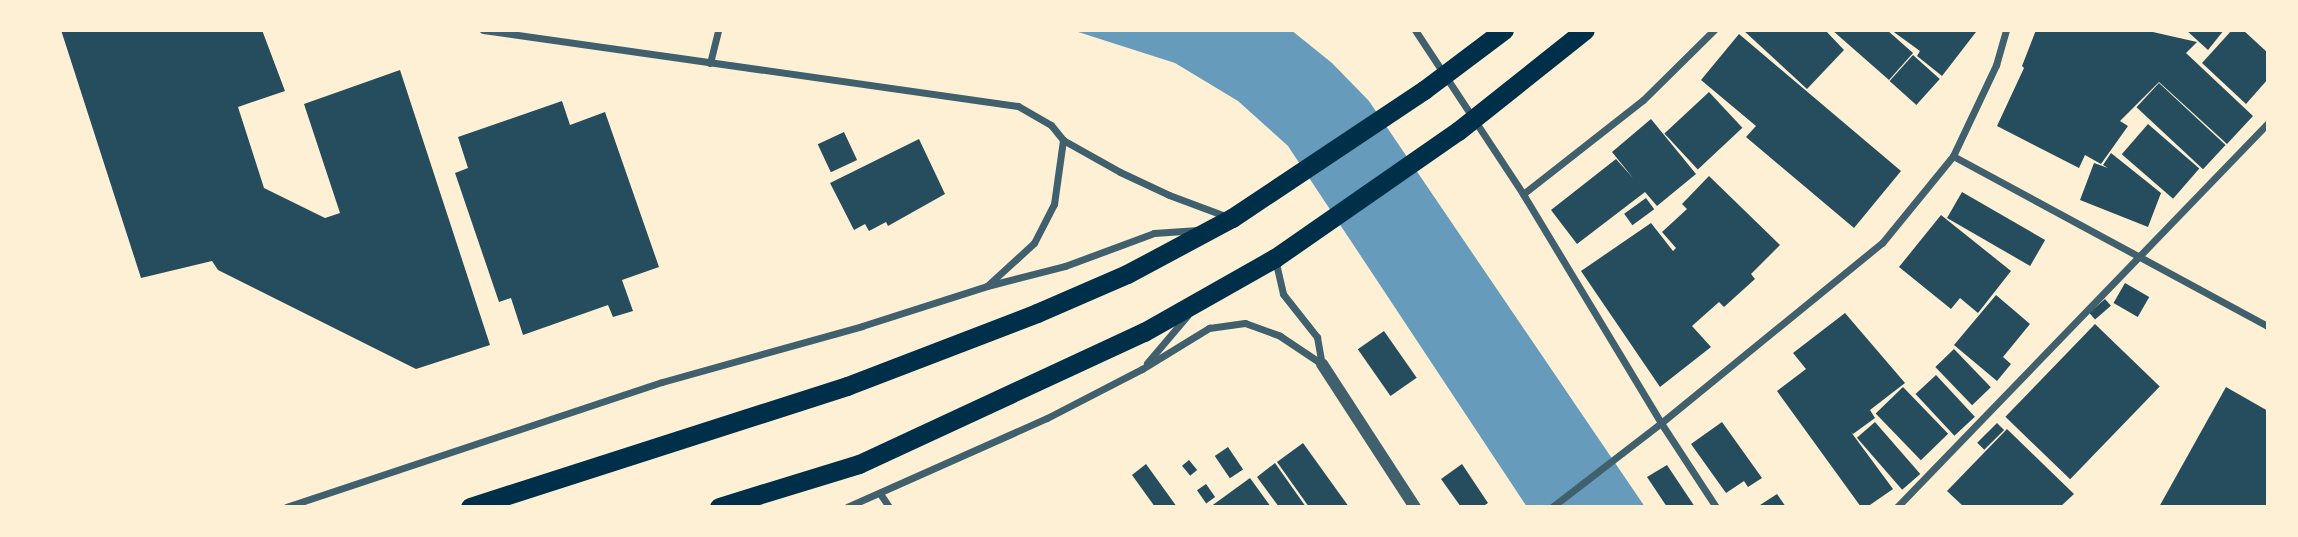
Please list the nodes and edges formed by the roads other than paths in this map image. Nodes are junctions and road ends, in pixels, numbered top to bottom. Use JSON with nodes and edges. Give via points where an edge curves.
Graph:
{"nodes":[{"id":1,"x":483,"y":30,"type":"edge"},
{"id":2,"x":718,"y":30,"type":"edge"},
{"id":3,"x":1415,"y":30,"type":"edge"},
{"id":4,"x":1504,"y":30,"type":"edge"},
{"id":5,"x":1586,"y":30,"type":"edge"},
{"id":6,"x":1714,"y":30,"type":"edge"},
{"id":7,"x":2006,"y":30,"type":"edge"},
{"id":8,"x":710,"y":63,"type":"junction"},
{"id":9,"x":2268,"y":123,"type":"edge"},
{"id":10,"x":1063,"y":140,"type":"junction"},
{"id":11,"x":1953,"y":156,"type":"junction"},
{"id":12,"x":1523,"y":194,"type":"junction"},
{"id":13,"x":1232,"y":218,"type":"junction"},
{"id":14,"x":1213,"y":228,"type":"junction"},
{"id":15,"x":2139,"y":255,"type":"junction"},
{"id":16,"x":1275,"y":258,"type":"junction"},
{"id":17,"x":987,"y":286,"type":"junction"},
{"id":18,"x":1200,"y":300,"type":"junction"},
{"id":19,"x":2268,"y":326,"type":"edge"},
{"id":20,"x":1322,"y":364,"type":"junction"},
{"id":21,"x":1142,"y":369,"type":"junction"},
{"id":22,"x":1661,"y":423,"type":"junction"},
{"id":23,"x":881,"y":495,"type":"junction"},
{"id":24,"x":286,"y":507,"type":"edge"},
{"id":25,"x":470,"y":507,"type":"edge"},
{"id":26,"x":719,"y":507,"type":"edge"},
{"id":27,"x":847,"y":507,"type":"edge"},
{"id":28,"x":889,"y":507,"type":"edge"},
{"id":29,"x":1415,"y":507,"type":"edge"},
{"id":30,"x":1552,"y":507,"type":"edge"},
{"id":31,"x":1716,"y":507,"type":"edge"},
{"id":32,"x":1897,"y":507,"type":"edge"}],
"edges":[{"from":1,"to":8,"type":"street"},
{"from":2,"to":8,"type":"street"},
{"from":3,"to":12,"type":"street"},
{"from":4,"to":13,"type":"highway","via":[[1424,90]]},
{"from":5,"to":16,"type":"highway","via":[[1458,131]]},
{"from":6,"to":12,"type":"street","via":[[1643,100]]},
{"from":7,"to":11,"type":"street","via":[[1996,65]]},
{"from":8,"to":10,"type":"street","via":[[1018,106],[1051,125]]},
{"from":9,"to":15,"type":"street"},
{"from":10,"to":13,"type":"street","via":[[1169,195]]},
{"from":10,"to":17,"type":"street","via":[[1054,204],[1034,243]]},
{"from":11,"to":15,"type":"street"},
{"from":11,"to":22,"type":"street","via":[[1882,243]]},
{"from":12,"to":22,"type":"street"},
{"from":13,"to":14,"type":"highway"},
{"from":14,"to":17,"type":"street","via":[[1154,233],[1065,267]]},
{"from":14,"to":25,"type":"highway","via":[[1127,274],[1037,313],[847,386]]},
{"from":15,"to":19,"type":"street"},
{"from":15,"to":32,"type":"street"},
{"from":16,"to":18,"type":"highway"},
{"from":16,"to":20,"type":"street","via":[[1283,294],[1317,337]]},
{"from":17,"to":24,"type":"street","via":[[662,382]]},
{"from":18,"to":21,"type":"street"},
{"from":18,"to":26,"type":"highway","via":[[1144,332],[859,464]]},
{"from":20,"to":21,"type":"street","via":[[1280,336],[1245,323],[1209,328]]},
{"from":20,"to":29,"type":"street"},
{"from":21,"to":23,"type":"street"},
{"from":22,"to":30,"type":"street"},
{"from":22,"to":31,"type":"street"},
{"from":23,"to":27,"type":"street"},
{"from":23,"to":28,"type":"street"}]}
